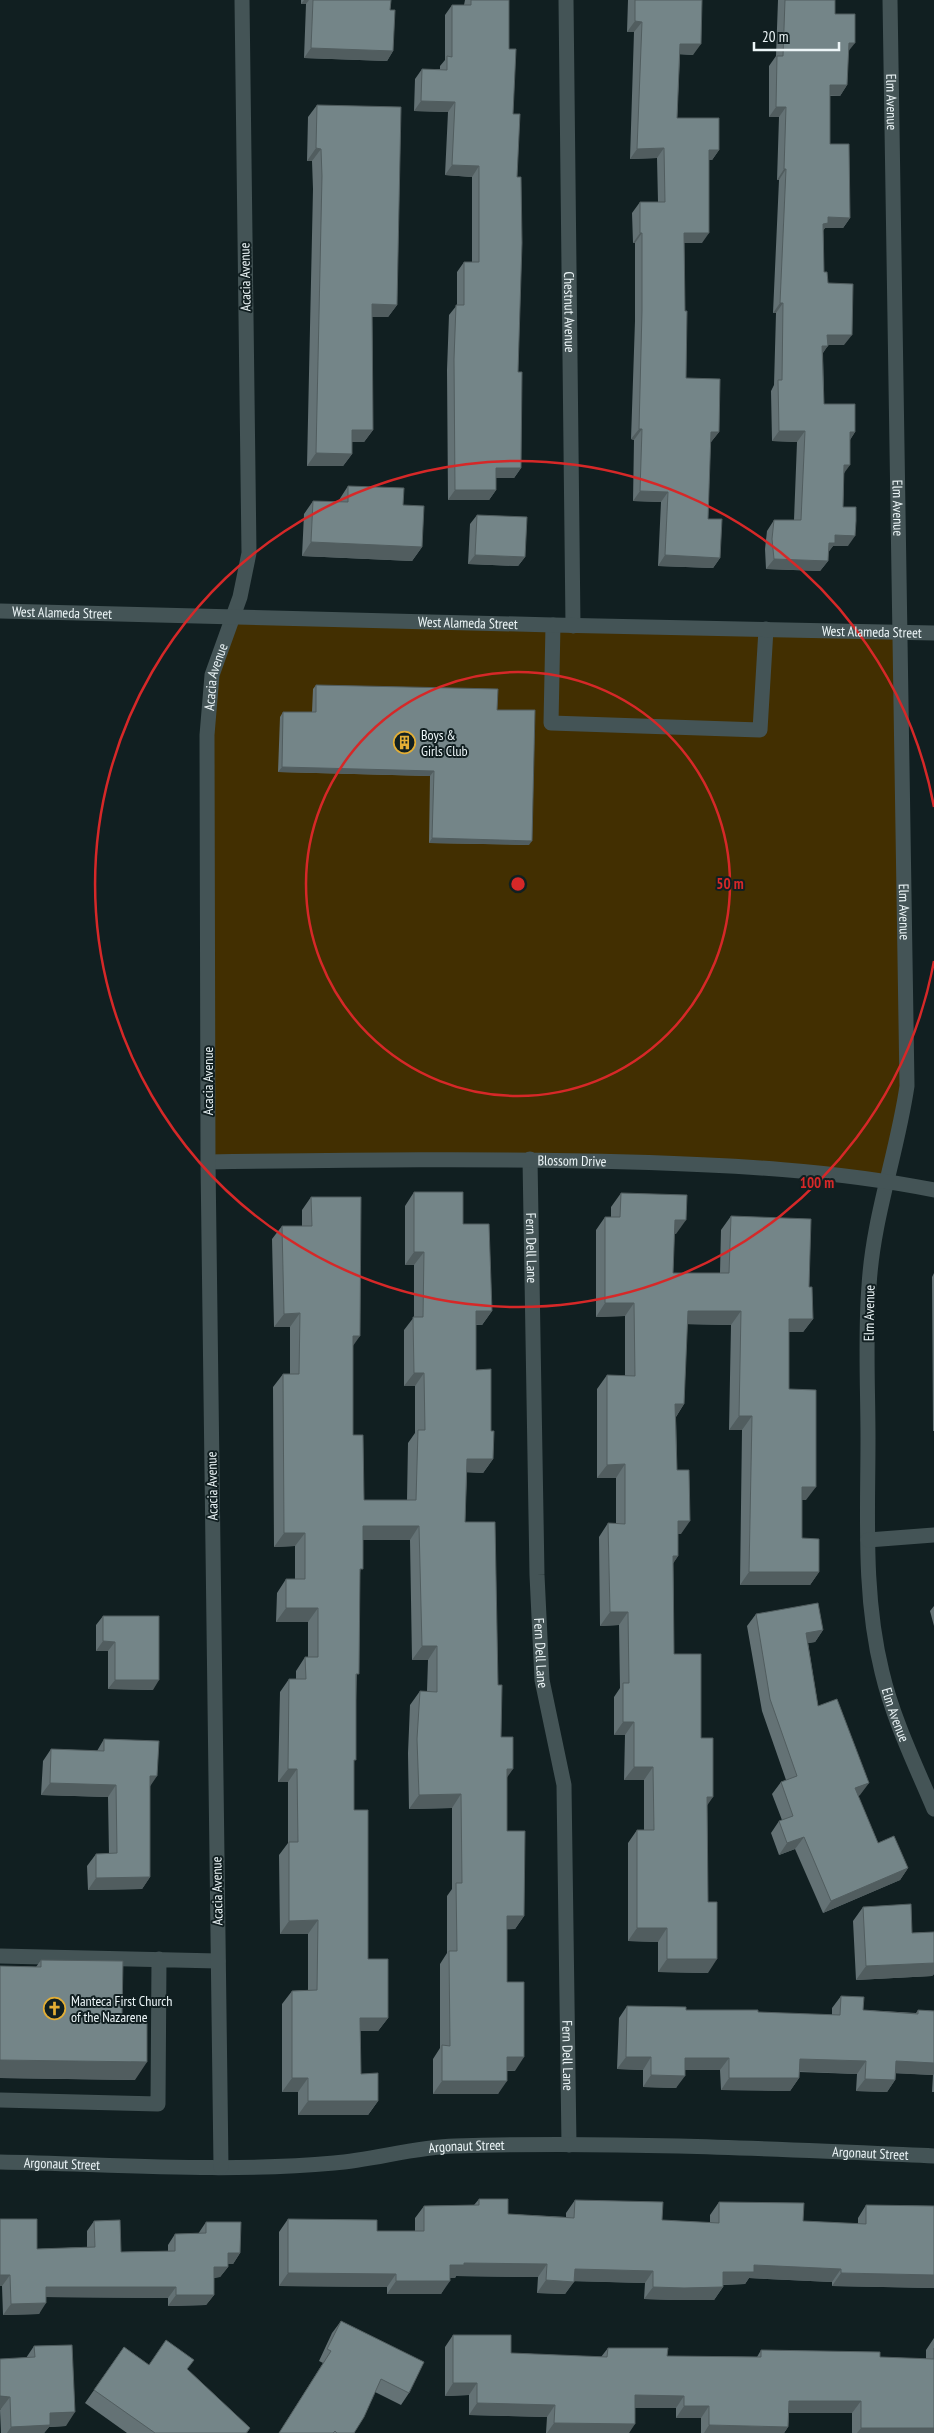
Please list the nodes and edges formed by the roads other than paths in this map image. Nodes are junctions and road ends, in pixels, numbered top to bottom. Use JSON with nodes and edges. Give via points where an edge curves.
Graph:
{"nodes":[{"id":1,"x":242,"y":0,"type":"edge"},
{"id":2,"x":566,"y":0,"type":"edge"},
{"id":3,"x":890,"y":0,"type":"edge"},
{"id":4,"x":0,"y":611,"type":"edge"},
{"id":5,"x":232,"y":617,"type":"junction"},
{"id":6,"x":553,"y":626,"type":"junction"},
{"id":7,"x":573,"y":626,"type":"junction"},
{"id":8,"x":766,"y":629,"type":"junction"},
{"id":9,"x":900,"y":631,"type":"junction"},
{"id":10,"x":934,"y":633,"type":"edge"},
{"id":11,"x":530,"y":1159,"type":"junction"},
{"id":12,"x":208,"y":1162,"type":"junction"},
{"id":13,"x":886,"y":1180,"type":"junction"},
{"id":14,"x":934,"y":1190,"type":"edge"},
{"id":15,"x":934,"y":1535,"type":"edge"},
{"id":16,"x":868,"y":1540,"type":"junction"},
{"id":17,"x":934,"y":1810,"type":"edge"},
{"id":18,"x":0,"y":1956,"type":"edge"},
{"id":19,"x":159,"y":1959,"type":"junction"},
{"id":20,"x":218,"y":1961,"type":"junction"},
{"id":21,"x":0,"y":2100,"type":"edge"},
{"id":22,"x":569,"y":2145,"type":"junction"},
{"id":23,"x":934,"y":2156,"type":"edge"},
{"id":24,"x":0,"y":2162,"type":"edge"},
{"id":25,"x":221,"y":2167,"type":"junction"}],
"edges":[{"from":1,"to":5,"type":"street","name":"Acacia Avenue","via":[[249,552],[240,597]]},
{"from":2,"to":7,"type":"street","name":"Chestnut Avenue"},
{"from":3,"to":9,"type":"street","name":"Elm Avenue"},
{"from":4,"to":5,"type":"street","name":"West Alameda Street"},
{"from":5,"to":6,"type":"street","name":"West Alameda Street"},
{"from":5,"to":12,"type":"street","name":"Acacia Avenue","via":[[212,676],[207,734]]},
{"from":6,"to":7,"type":"street","name":"West Alameda Street"},
{"from":6,"to":8,"type":"street","via":[[551,723],[760,730]]},
{"from":7,"to":8,"type":"street","name":"West Alameda Street"},
{"from":8,"to":9,"type":"street","name":"West Alameda Street"},
{"from":9,"to":10,"type":"street","name":"West Alameda Street"},
{"from":9,"to":13,"type":"street","name":"Elm Avenue","via":[[907,1086],[902,1120]]},
{"from":11,"to":12,"type":"street","name":"Blossom Drive"},
{"from":11,"to":13,"type":"street","name":"Blossom Drive","via":[[749,1165]]},
{"from":11,"to":22,"type":"street","name":"Fern Dell Lane","via":[[537,1575],[542,1680],[564,1785]]},
{"from":12,"to":20,"type":"street","name":"Acacia Avenue"},
{"from":13,"to":14,"type":"street","name":"Blossom Drive"},
{"from":13,"to":16,"type":"street","name":"Elm Avenue","via":[[869,1286]]},
{"from":15,"to":16,"type":"street"},
{"from":16,"to":17,"type":"street","name":"Elm Avenue","via":[[870,1596],[882,1671],[898,1726]]},
{"from":18,"to":19,"type":"street"},
{"from":19,"to":20,"type":"street"},
{"from":19,"to":21,"type":"street","via":[[158,2104]]},
{"from":20,"to":25,"type":"street","name":"Acacia Avenue"},
{"from":22,"to":23,"type":"street","name":"Argonaut Street"},
{"from":22,"to":25,"type":"street","name":"Argonaut Street","via":[[451,2146],[334,2163]]},
{"from":24,"to":25,"type":"street","name":"Argonaut Street"}]}
